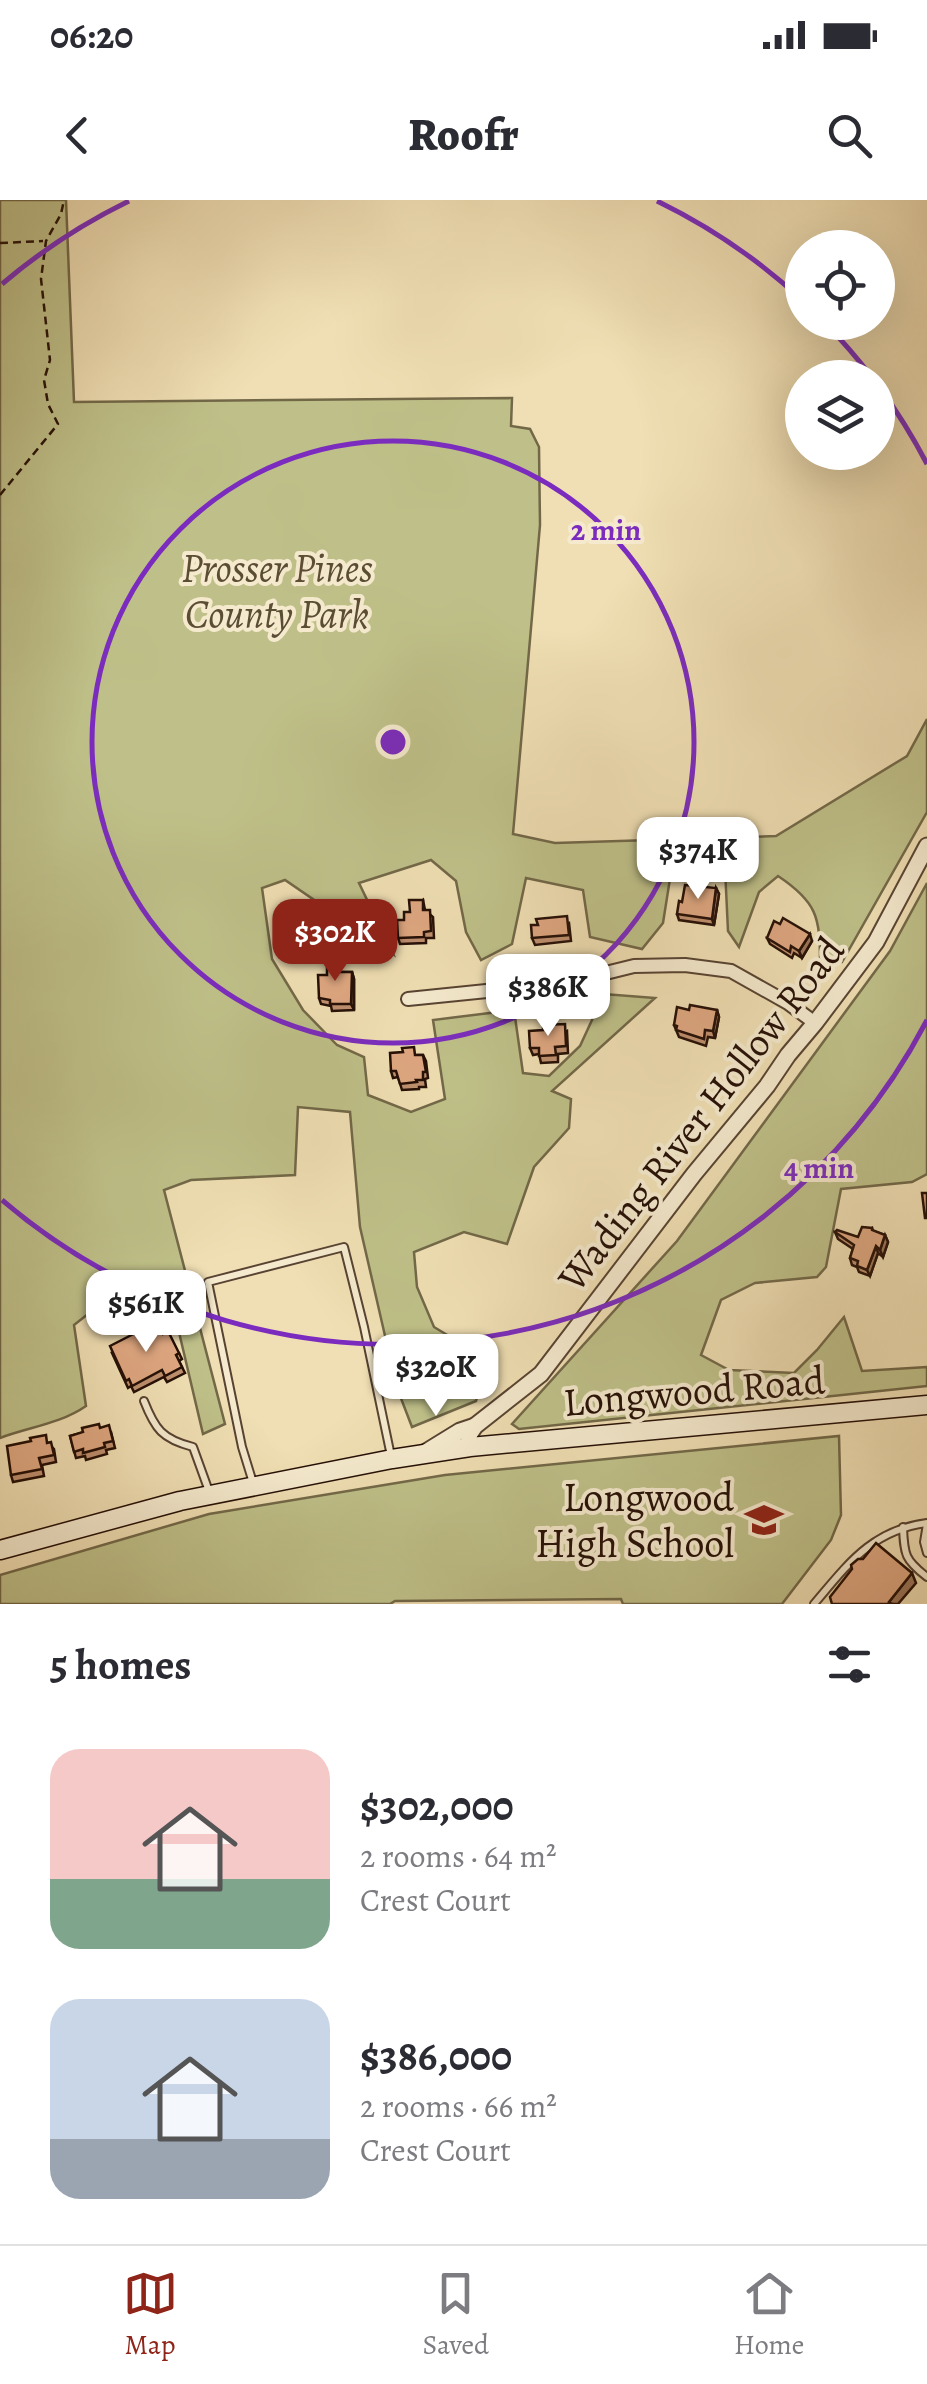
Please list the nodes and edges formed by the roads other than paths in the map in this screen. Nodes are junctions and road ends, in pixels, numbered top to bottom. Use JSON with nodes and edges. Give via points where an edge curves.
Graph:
{"nodes":[{"id":1,"x":927,"y":846,"type":"edge"},
{"id":2,"x":408,"y":999,"type":"dead end"},
{"id":3,"x":816,"y":1024,"type":"junction"},
{"id":4,"x":144,"y":1401,"type":"dead end"},
{"id":5,"x":927,"y":1405,"type":"edge"},
{"id":6,"x":474,"y":1426,"type":"junction"},
{"id":7,"x":470,"y":1447,"type":"junction"},
{"id":8,"x":420,"y":1455,"type":"junction"},
{"id":9,"x":392,"y":1459,"type":"junction"},
{"id":10,"x":254,"y":1487,"type":"junction"},
{"id":11,"x":210,"y":1496,"type":"junction"},
{"id":12,"x":927,"y":1523,"type":"edge"},
{"id":13,"x":903,"y":1527,"type":"junction"},
{"id":14,"x":0,"y":1550,"type":"edge"},
{"id":15,"x":927,"y":1553,"type":"edge"},
{"id":16,"x":927,"y":1577,"type":"edge"},
{"id":17,"x":814,"y":1604,"type":"edge"}],
"edges":[{"from":1,"to":3,"type":"street","name":"Wading River Hollow Road","via":[[876,942]]},
{"from":2,"to":3,"type":"street","via":[[566,982],[634,966],[685,965],[731,972]]},
{"from":3,"to":6,"type":"street","name":"Wading River Hollow Road","via":[[541,1374]]},
{"from":4,"to":11,"type":"lane","via":[[154,1425],[172,1442],[192,1447]]},
{"from":5,"to":7,"type":"main road","name":"Longwood Road"},
{"from":6,"to":7,"type":"street"},
{"from":6,"to":8,"type":"street","name":"Wading River Hollow Road"},
{"from":7,"to":8,"type":"main road","name":"Longwood Road"},
{"from":8,"to":9,"type":"main road","name":"Longwood Road"},
{"from":9,"to":10,"type":"main road","name":"Longwood Road"},
{"from":9,"to":10,"type":"lane","via":[[344,1247],[208,1282]]},
{"from":10,"to":11,"type":"main road","name":"Longwood Road"},
{"from":11,"to":14,"type":"main road","name":"Longwood Road"},
{"from":12,"to":13,"type":"lane"},
{"from":12,"to":15,"type":"lane"},
{"from":13,"to":16,"type":"lane","via":[[904,1553]]},
{"from":13,"to":17,"type":"lane","via":[[870,1543]]}]}
